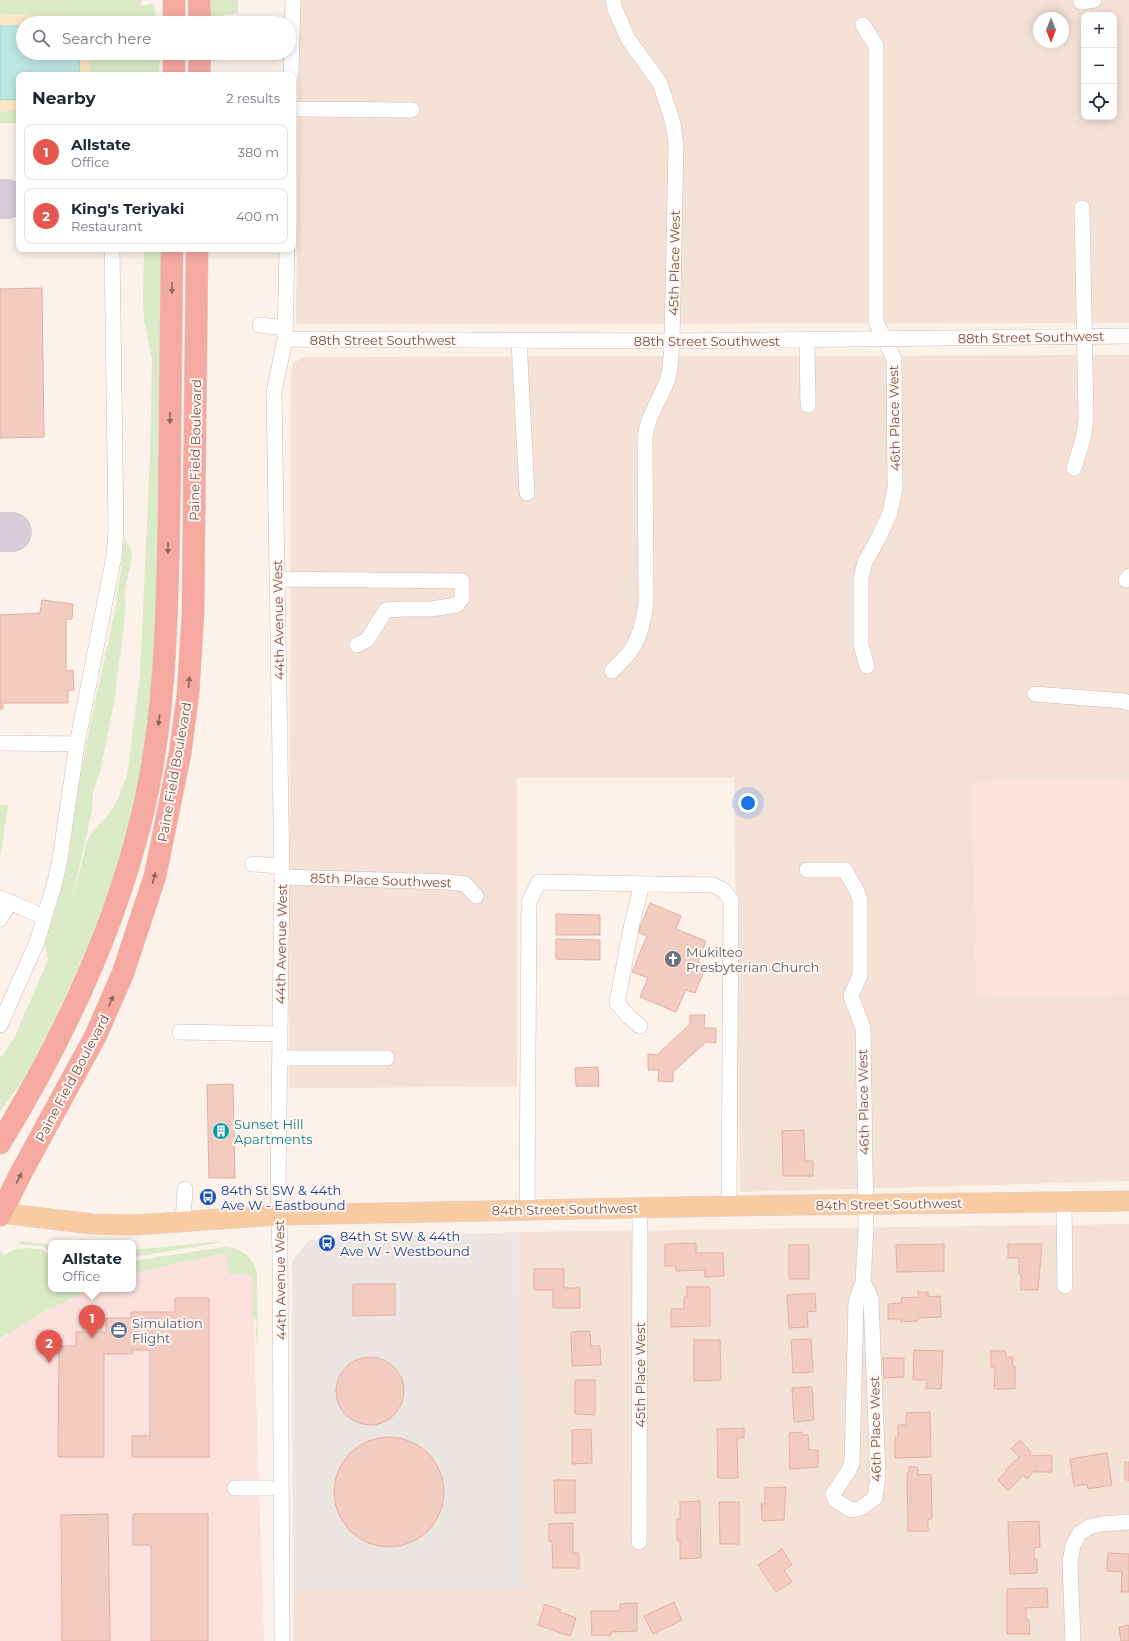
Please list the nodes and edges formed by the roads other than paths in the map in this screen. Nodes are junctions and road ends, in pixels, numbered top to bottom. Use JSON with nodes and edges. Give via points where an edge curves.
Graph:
{"nodes":[{"id":1,"x":174,"y":0,"type":"edge"},
{"id":2,"x":199,"y":0,"type":"edge"},
{"id":3,"x":293,"y":0,"type":"edge"},
{"id":4,"x":613,"y":0,"type":"edge"},
{"id":5,"x":174,"y":16,"type":"edge"},
{"id":6,"x":200,"y":16,"type":"edge"},
{"id":7,"x":293,"y":16,"type":"edge"},
{"id":8,"x":863,"y":25,"type":"dead end"},
{"id":9,"x":174,"y":60,"type":"edge"},
{"id":10,"x":200,"y":60,"type":"edge"},
{"id":11,"x":292,"y":60,"type":"edge"},
{"id":12,"x":174,"y":72,"type":"edge"},
{"id":13,"x":200,"y":72,"type":"edge"},
{"id":14,"x":292,"y":72,"type":"edge"},
{"id":15,"x":296,"y":109,"type":"edge"},
{"id":16,"x":412,"y":110,"type":"dead end"},
{"id":17,"x":1082,"y":208,"type":"dead end"},
{"id":18,"x":112,"y":252,"type":"edge"},
{"id":19,"x":172,"y":252,"type":"edge"},
{"id":20,"x":197,"y":252,"type":"edge"},
{"id":21,"x":287,"y":252,"type":"edge"},
{"id":22,"x":260,"y":325,"type":"dead end"},
{"id":23,"x":285,"y":334,"type":"junction"},
{"id":24,"x":1129,"y":336,"type":"edge"},
{"id":25,"x":1085,"y":337,"type":"junction"},
{"id":26,"x":519,"y":340,"type":"junction"},
{"id":27,"x":807,"y":340,"type":"junction"},
{"id":28,"x":885,"y":340,"type":"junction"},
{"id":29,"x":672,"y":341,"type":"junction"},
{"id":30,"x":808,"y":405,"type":"dead end"},
{"id":31,"x":1074,"y":468,"type":"dead end"},
{"id":32,"x":527,"y":494,"type":"dead end"},
{"id":33,"x":277,"y":579,"type":"junction"},
{"id":34,"x":357,"y":646,"type":"dead end"},
{"id":35,"x":867,"y":666,"type":"dead end"},
{"id":36,"x":612,"y":671,"type":"dead end"},
{"id":37,"x":1035,"y":694,"type":"dead end"},
{"id":38,"x":1129,"y":703,"type":"edge"},
{"id":39,"x":0,"y":743,"type":"edge"},
{"id":40,"x":77,"y":744,"type":"junction"},
{"id":41,"x":253,"y":864,"type":"dead end"},
{"id":42,"x":806,"y":870,"type":"dead end"},
{"id":43,"x":282,"y":872,"type":"junction"},
{"id":44,"x":642,"y":884,"type":"junction"},
{"id":45,"x":476,"y":896,"type":"dead end"},
{"id":46,"x":5,"y":900,"type":"edge"},
{"id":47,"x":44,"y":917,"type":"junction"},
{"id":48,"x":0,"y":919,"type":"edge"},
{"id":49,"x":0,"y":1025,"type":"edge"},
{"id":50,"x":640,"y":1026,"type":"dead end"},
{"id":51,"x":180,"y":1032,"type":"dead end"},
{"id":52,"x":280,"y":1034,"type":"junction"},
{"id":53,"x":280,"y":1058,"type":"junction"},
{"id":54,"x":387,"y":1058,"type":"dead end"},
{"id":55,"x":0,"y":1143,"type":"edge"},
{"id":56,"x":185,"y":1189,"type":"dead end"},
{"id":57,"x":1129,"y":1201,"type":"edge"},
{"id":58,"x":1064,"y":1203,"type":"junction"},
{"id":59,"x":865,"y":1205,"type":"junction"},
{"id":60,"x":729,"y":1206,"type":"junction"},
{"id":61,"x":640,"y":1207,"type":"junction"},
{"id":62,"x":527,"y":1209,"type":"junction"},
{"id":63,"x":0,"y":1214,"type":"edge"},
{"id":64,"x":279,"y":1215,"type":"junction"},
{"id":65,"x":183,"y":1222,"type":"junction"},
{"id":66,"x":864,"y":1282,"type":"junction"},
{"id":67,"x":1065,"y":1286,"type":"dead end"},
{"id":68,"x":235,"y":1488,"type":"dead end"},
{"id":69,"x":281,"y":1488,"type":"junction"},
{"id":70,"x":1129,"y":1522,"type":"edge"},
{"id":71,"x":639,"y":1542,"type":"dead end"},
{"id":72,"x":282,"y":1641,"type":"edge"},
{"id":73,"x":1073,"y":1641,"type":"edge"}],
"edges":[{"from":1,"to":5,"type":"highway"},
{"from":2,"to":6,"type":"highway"},
{"from":3,"to":7,"type":"street"},
{"from":4,"to":29,"type":"street","name":"45th Place West","via":[[628,39],[660,83],[673,122],[676,144]]},
{"from":8,"to":28,"type":"street","name":"46th Place West","via":[[876,46],[876,322]]},
{"from":9,"to":12,"type":"highway"},
{"from":10,"to":13,"type":"highway"},
{"from":11,"to":14,"type":"street"},
{"from":15,"to":16,"type":"street"},
{"from":17,"to":25,"type":"street"},
{"from":18,"to":40,"type":"street","via":[[116,530],[114,556]]},
{"from":19,"to":55,"type":"highway","name":"Paine Field Boulevard","one_way":true,"via":[[167,614],[163,682],[152,768],[142,820],[124,882],[102,942],[63,1029]]},
{"from":63,"to":20,"type":"highway","name":"Paine Field Boulevard","one_way":true,"via":[[96,1035],[123,973],[155,876],[180,754],[188,694],[193,614]]},
{"from":21,"to":23,"type":"street","name":"44th Avenue West"},
{"from":22,"to":23,"type":"street","name":"88th Street Southwest"},
{"from":23,"to":26,"type":"street","name":"88th Street Southwest"},
{"from":23,"to":33,"type":"street","name":"44th Avenue West","via":[[274,392]]},
{"from":24,"to":25,"type":"street","name":"88th Street Southwest"},
{"from":25,"to":28,"type":"street","name":"88th Street Southwest"},
{"from":25,"to":31,"type":"street","via":[[1086,419]]},
{"from":26,"to":29,"type":"street","name":"88th Street Southwest"},
{"from":26,"to":32,"type":"street"},
{"from":27,"to":28,"type":"street","name":"88th Street Southwest"},
{"from":27,"to":29,"type":"street","name":"88th Street Southwest"},
{"from":27,"to":30,"type":"street"},
{"from":28,"to":35,"type":"street","name":"46th Place West","via":[[894,359],[895,488],[890,513],[865,562],[862,578],[862,646]]},
{"from":29,"to":36,"type":"street","name":"45th Place West","via":[[668,378],[646,428],[644,617],[631,650]]},
{"from":33,"to":34,"type":"street","via":[[462,581],[462,598],[457,606],[431,610],[386,610],[366,640]]},
{"from":33,"to":43,"type":"street","name":"44th Avenue West"},
{"from":37,"to":38,"type":"street"},
{"from":39,"to":40,"type":"street"},
{"from":40,"to":47,"type":"street","via":[[60,858]]},
{"from":41,"to":43,"type":"street","name":"85th Place Southwest"},
{"from":42,"to":59,"type":"street","name":"46th Place West","via":[[845,870],[860,900],[860,975],[851,996],[863,1028]]},
{"from":43,"to":45,"type":"street","name":"85th Place Southwest","via":[[465,884]]},
{"from":43,"to":52,"type":"street","name":"44th Avenue West"},
{"from":44,"to":50,"type":"street","via":[[617,1003]]},
{"from":44,"to":60,"type":"street","via":[[713,885],[723,890],[731,900]]},
{"from":44,"to":62,"type":"street","via":[[539,882],[529,902]]},
{"from":46,"to":47,"type":"street"},
{"from":46,"to":48,"type":"street"},
{"from":47,"to":49,"type":"street","via":[[37,942]]},
{"from":51,"to":52,"type":"street"},
{"from":52,"to":53,"type":"street","name":"44th Avenue West"},
{"from":53,"to":54,"type":"street"},
{"from":53,"to":64,"type":"street","name":"44th Avenue West"},
{"from":56,"to":65,"type":"street"},
{"from":57,"to":58,"type":"main road","name":"84th Street Southwest"},
{"from":58,"to":59,"type":"main road","name":"84th Street Southwest"},
{"from":58,"to":67,"type":"street"},
{"from":59,"to":60,"type":"main road","name":"84th Street Southwest"},
{"from":59,"to":66,"type":"street","name":"46th Place West"},
{"from":60,"to":61,"type":"main road","name":"84th Street Southwest"},
{"from":61,"to":62,"type":"main road","name":"84th Street Southwest"},
{"from":61,"to":71,"type":"street","name":"45th Place West"},
{"from":62,"to":64,"type":"main road","name":"84th Street Southwest"},
{"from":63,"to":65,"type":"main road","name":"84th Street Southwest","via":[[92,1224]]},
{"from":64,"to":65,"type":"main road","name":"84th Street Southwest"},
{"from":64,"to":69,"type":"street","name":"44th Avenue West"},
{"from":66,"to":66,"type":"street","name":"46th Place West","via":[[871,1299],[878,1476],[875,1498],[862,1508],[851,1510],[835,1500],[833,1494],[852,1463],[856,1302]]},
{"from":68,"to":69,"type":"street"},
{"from":69,"to":72,"type":"street","name":"44th Avenue West"},
{"from":70,"to":73,"type":"street","via":[[1089,1527],[1080,1533],[1073,1545],[1070,1562]]}]}
